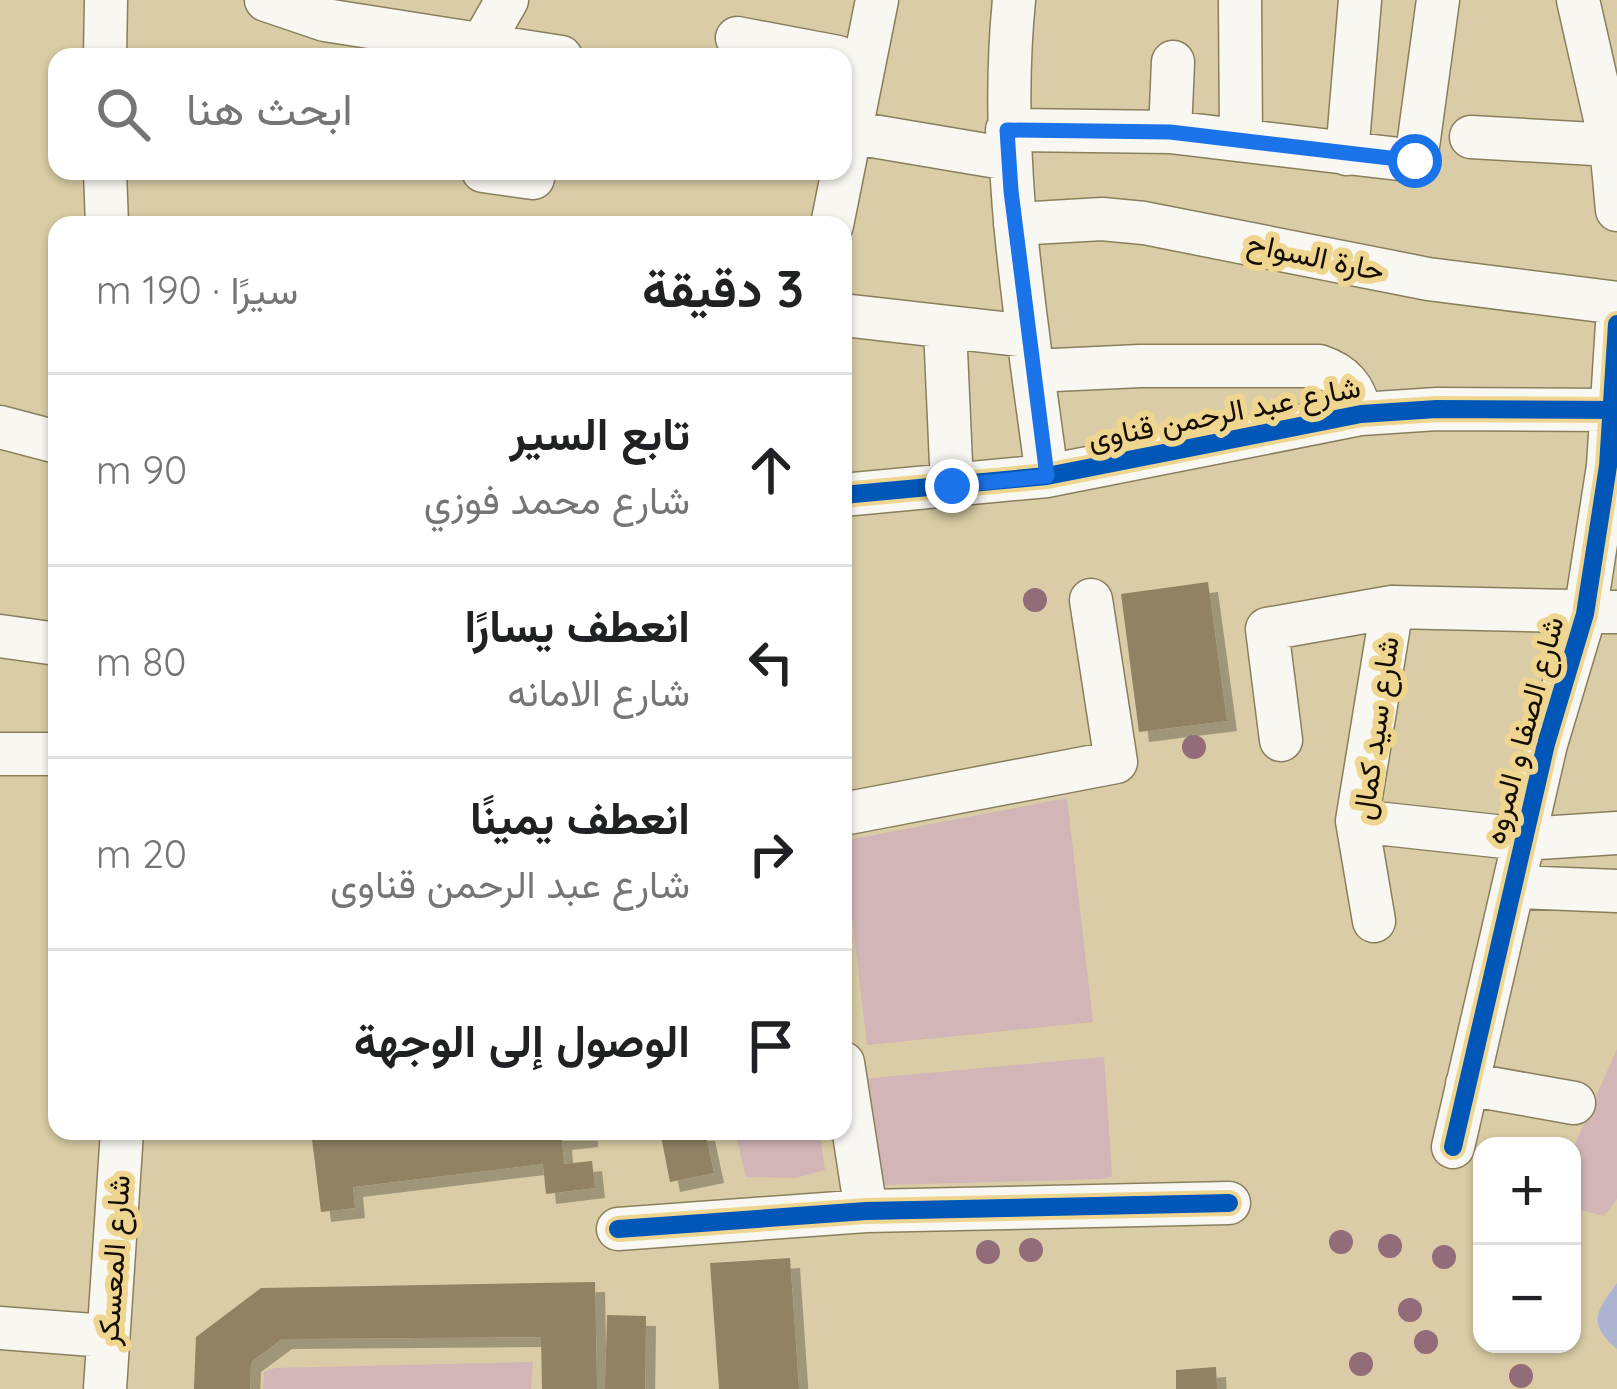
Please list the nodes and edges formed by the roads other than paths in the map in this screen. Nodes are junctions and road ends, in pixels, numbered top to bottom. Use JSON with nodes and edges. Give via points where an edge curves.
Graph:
{"nodes":[{"id":1,"x":106,"y":0,"type":"edge"},
{"id":2,"x":266,"y":0,"type":"edge"},
{"id":3,"x":507,"y":0,"type":"edge"},
{"id":4,"x":877,"y":0,"type":"edge"},
{"id":5,"x":1014,"y":0,"type":"edge"},
{"id":6,"x":1240,"y":0,"type":"edge"},
{"id":7,"x":1360,"y":0,"type":"edge"},
{"id":8,"x":1438,"y":0,"type":"edge"},
{"id":9,"x":1578,"y":0,"type":"edge"},
{"id":10,"x":328,"y":10,"type":"edge"},
{"id":11,"x":737,"y":38,"type":"dead end"},
{"id":12,"x":482,"y":44,"type":"junction"},
{"id":13,"x":105,"y":48,"type":"edge"},
{"id":14,"x":506,"y":48,"type":"edge"},
{"id":15,"x":790,"y":48,"type":"edge"},
{"id":16,"x":852,"y":53,"type":"edge"},
{"id":17,"x":1173,"y":62,"type":"dead end"},
{"id":18,"x":1605,"y":66,"type":"edge"},
{"id":19,"x":852,"y":132,"type":"edge"},
{"id":20,"x":1170,"y":132,"type":"junction"},
{"id":21,"x":1471,"y":137,"type":"dead end"},
{"id":22,"x":1241,"y":139,"type":"junction"},
{"id":23,"x":1008,"y":144,"type":"junction"},
{"id":24,"x":1611,"y":145,"type":"junction"},
{"id":25,"x":1347,"y":154,"type":"junction"},
{"id":26,"x":106,"y":180,"type":"edge"},
{"id":27,"x":839,"y":180,"type":"edge"},
{"id":28,"x":1617,"y":211,"type":"edge"},
{"id":29,"x":107,"y":216,"type":"edge"},
{"id":30,"x":833,"y":216,"type":"edge"},
{"id":31,"x":1015,"y":224,"type":"junction"},
{"id":32,"x":1617,"y":303,"type":"edge"},
{"id":33,"x":852,"y":316,"type":"edge"},
{"id":34,"x":1617,"y":324,"type":"edge"},
{"id":35,"x":945,"y":328,"type":"junction"},
{"id":36,"x":1030,"y":354,"type":"junction"},
{"id":37,"x":1614,"y":410,"type":"edge"},
{"id":38,"x":1360,"y":414,"type":"junction"},
{"id":39,"x":0,"y":427,"type":"edge"},
{"id":40,"x":48,"y":440,"type":"edge"},
{"id":41,"x":1047,"y":476,"type":"junction"},
{"id":42,"x":952,"y":486,"type":"junction"},
{"id":43,"x":852,"y":494,"type":"edge"},
{"id":44,"x":1090,"y":600,"type":"dead end"},
{"id":45,"x":1392,"y":607,"type":"junction"},
{"id":46,"x":1601,"y":613,"type":"edge"},
{"id":47,"x":0,"y":636,"type":"edge"},
{"id":48,"x":48,"y":643,"type":"edge"},
{"id":49,"x":1281,"y":740,"type":"dead end"},
{"id":50,"x":0,"y":754,"type":"edge"},
{"id":51,"x":48,"y":754,"type":"edge"},
{"id":52,"x":852,"y":812,"type":"edge"},
{"id":53,"x":1357,"y":820,"type":"junction"},
{"id":54,"x":1617,"y":833,"type":"edge"},
{"id":55,"x":1523,"y":839,"type":"junction"},
{"id":56,"x":1514,"y":887,"type":"junction"},
{"id":57,"x":1617,"y":892,"type":"edge"},
{"id":58,"x":1374,"y":921,"type":"dead end"},
{"id":59,"x":1467,"y":1084,"type":"junction"},
{"id":60,"x":1574,"y":1102,"type":"dead end"},
{"id":61,"x":852,"y":1121,"type":"edge"},
{"id":62,"x":121,"y":1140,"type":"edge"},
{"id":63,"x":1453,"y":1147,"type":"dead end"},
{"id":64,"x":1229,"y":1203,"type":"dead end"},
{"id":65,"x":866,"y":1210,"type":"junction"},
{"id":66,"x":618,"y":1229,"type":"dead end"},
{"id":67,"x":0,"y":1328,"type":"edge"},
{"id":68,"x":106,"y":1336,"type":"junction"},
{"id":69,"x":105,"y":1389,"type":"edge"}],
"edges":[{"from":1,"to":13,"type":"street"},
{"from":2,"to":10,"type":"street"},
{"from":3,"to":12,"type":"street"},
{"from":4,"to":16,"type":"street"},
{"from":5,"to":23,"type":"street"},
{"from":6,"to":22,"type":"street"},
{"from":7,"to":25,"type":"street"},
{"from":8,"to":25,"type":"street","via":[[1415,161]]},
{"from":9,"to":18,"type":"street"},
{"from":10,"to":12,"type":"street"},
{"from":11,"to":15,"type":"street"},
{"from":12,"to":14,"type":"street"},
{"from":17,"to":20,"type":"street"},
{"from":18,"to":24,"type":"street"},
{"from":19,"to":23,"type":"street"},
{"from":20,"to":22,"type":"street"},
{"from":20,"to":23,"type":"street"},
{"from":21,"to":24,"type":"street"},
{"from":22,"to":25,"type":"street"},
{"from":23,"to":31,"type":"street"},
{"from":24,"to":28,"type":"street"},
{"from":26,"to":29,"type":"street"},
{"from":27,"to":30,"type":"street"},
{"from":31,"to":32,"type":"street","name":"حارة السواح","via":[[1144,223],[1429,279]]},
{"from":31,"to":36,"type":"street"},
{"from":33,"to":35,"type":"street"},
{"from":34,"to":37,"type":"street","name":"شارع الصفا و المروه"},
{"from":35,"to":36,"type":"street"},
{"from":35,"to":42,"type":"street"},
{"from":36,"to":38,"type":"street","via":[[1161,366],[1319,366],[1348,382]]},
{"from":36,"to":41,"type":"street"},
{"from":37,"to":38,"type":"street","name":"شارع عبد الرحمن قناوى"},
{"from":37,"to":46,"type":"street","name":"شارع الصفا و المروه"},
{"from":38,"to":41,"type":"street","name":"شارع عبد الرحمن قناوى"},
{"from":39,"to":40,"type":"street"},
{"from":41,"to":42,"type":"street","name":"شارع عبد الرحمن قناوى"},
{"from":42,"to":43,"type":"street","name":"شارع عبد الرحمن قناوى"},
{"from":44,"to":52,"type":"street","via":[[1116,762]]},
{"from":45,"to":46,"type":"street"},
{"from":45,"to":49,"type":"street","via":[[1268,629]]},
{"from":45,"to":53,"type":"street","name":"شارع سيد كمال"},
{"from":46,"to":55,"type":"street","name":"شارع الصفا و المروه","via":[[1546,744]]},
{"from":47,"to":48,"type":"street"},
{"from":50,"to":51,"type":"street"},
{"from":53,"to":55,"type":"street"},
{"from":53,"to":58,"type":"street","name":"شارع سيد كمال"},
{"from":54,"to":55,"type":"street"},
{"from":55,"to":56,"type":"street","name":"شارع الصفا و المروه"},
{"from":56,"to":57,"type":"street"},
{"from":56,"to":59,"type":"street","name":"شارع الصفا و المروه"},
{"from":59,"to":60,"type":"street"},
{"from":59,"to":63,"type":"street","name":"شارع الصفا و المروه"},
{"from":61,"to":65,"type":"street"},
{"from":62,"to":68,"type":"street","name":"شارع المعسكر"},
{"from":64,"to":65,"type":"street"},
{"from":65,"to":66,"type":"street"},
{"from":67,"to":68,"type":"street"},
{"from":68,"to":69,"type":"street","name":"شارع المعسكر"}]}
